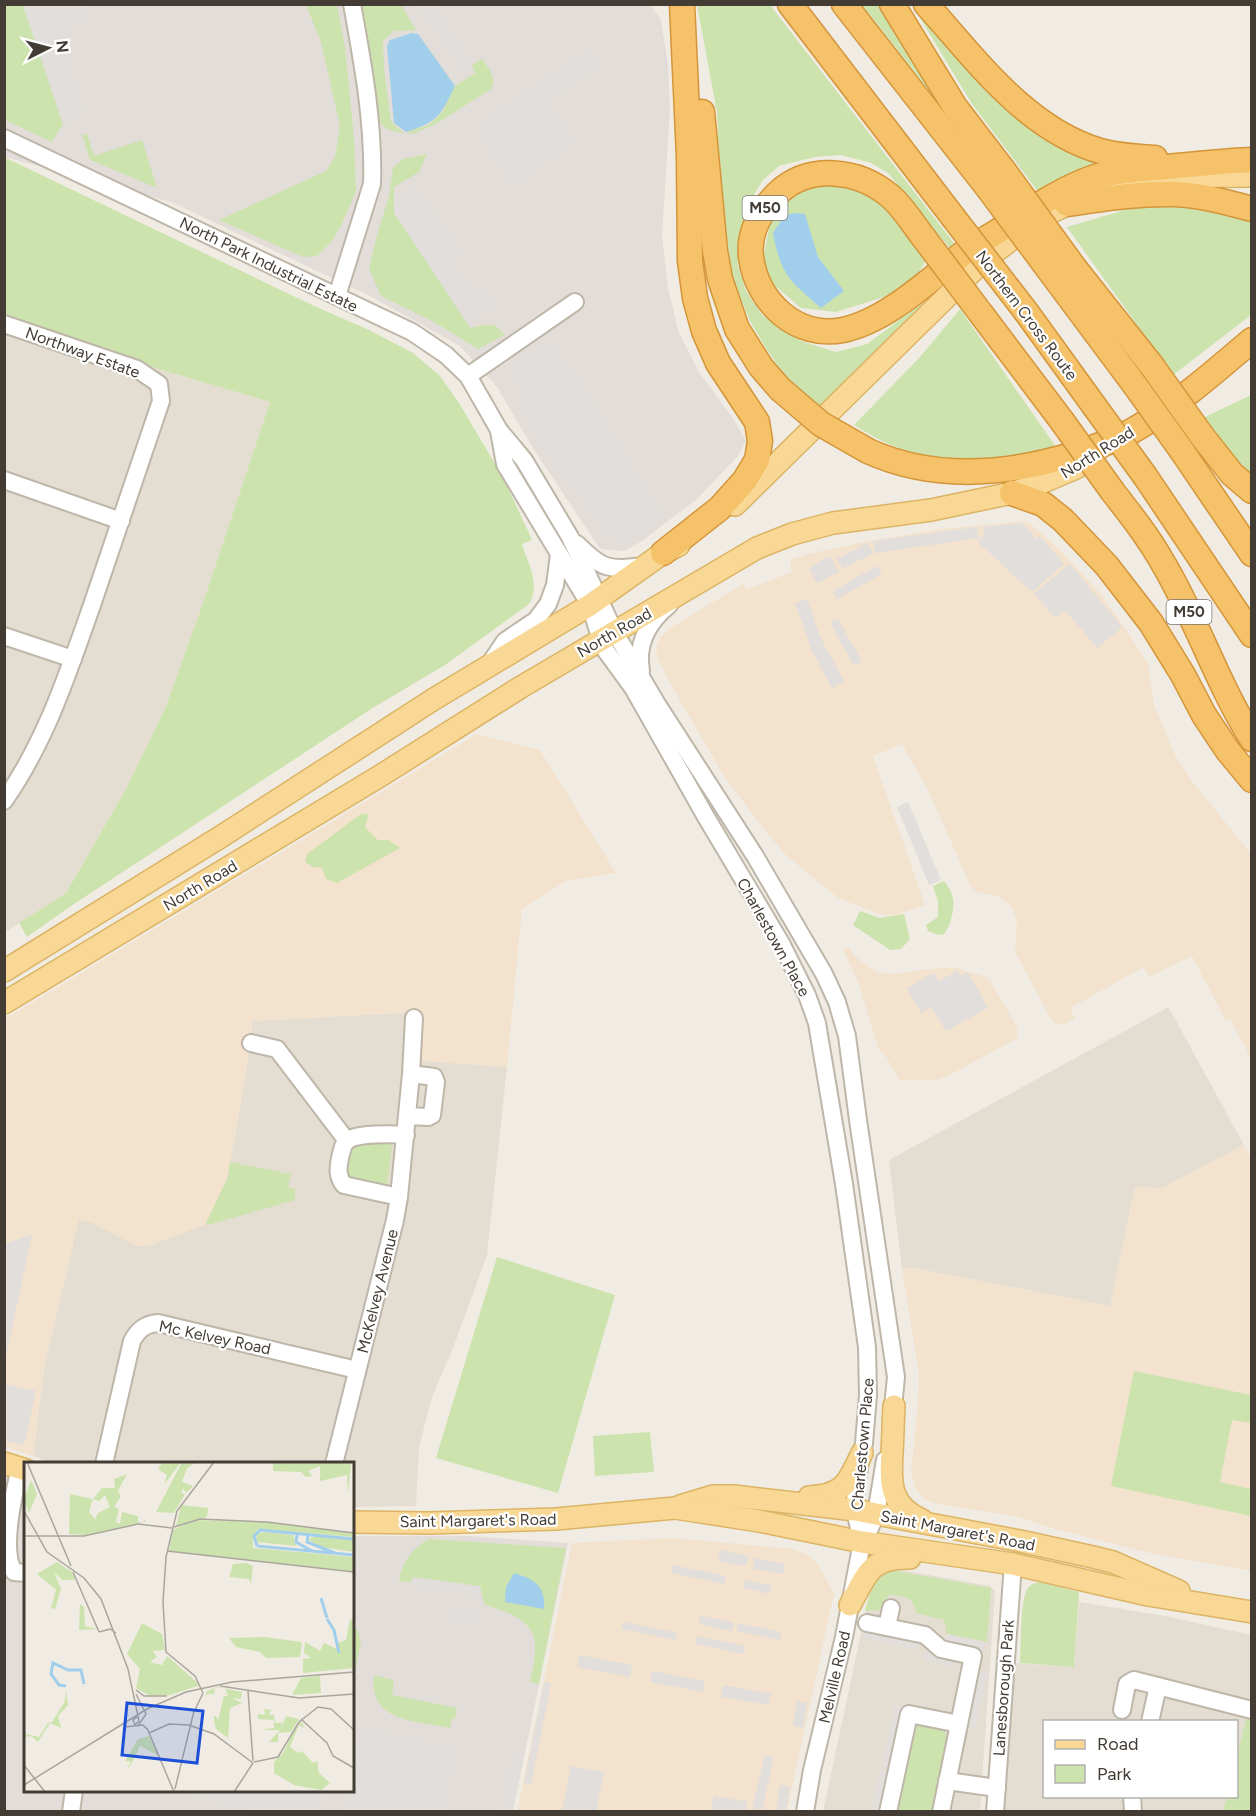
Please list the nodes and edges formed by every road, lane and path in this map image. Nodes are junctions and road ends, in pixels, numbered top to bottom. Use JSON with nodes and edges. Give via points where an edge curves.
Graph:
{"nodes":[{"id":1,"x":352,"y":4,"type":"edge"},
{"id":2,"x":684,"y":4,"type":"edge"},
{"id":3,"x":790,"y":4,"type":"edge"},
{"id":4,"x":844,"y":4,"type":"edge"},
{"id":5,"x":892,"y":4,"type":"edge"},
{"id":6,"x":926,"y":4,"type":"edge"},
{"id":7,"x":4,"y":138,"type":"edge"},
{"id":8,"x":1249,"y":165,"type":"edge"},
{"id":9,"x":996,"y":180,"type":"junction"},
{"id":10,"x":1057,"y":202,"type":"junction"},
{"id":11,"x":1251,"y":208,"type":"edge"},
{"id":12,"x":1067,"y":276,"type":"junction"},
{"id":13,"x":336,"y":296,"type":"junction"},
{"id":14,"x":575,"y":302,"type":"dead end"},
{"id":15,"x":4,"y":324,"type":"edge"},
{"id":16,"x":1251,"y":340,"type":"edge"},
{"id":17,"x":1251,"y":351,"type":"edge"},
{"id":18,"x":468,"y":376,"type":"junction"},
{"id":19,"x":1208,"y":377,"type":"junction"},
{"id":20,"x":499,"y":430,"type":"junction"},
{"id":21,"x":1104,"y":445,"type":"junction"},
{"id":22,"x":4,"y":480,"type":"edge"},
{"id":23,"x":1251,"y":491,"type":"edge"},
{"id":24,"x":1012,"y":493,"type":"junction"},
{"id":25,"x":121,"y":521,"type":"junction"},
{"id":26,"x":570,"y":537,"type":"junction"},
{"id":27,"x":559,"y":554,"type":"junction"},
{"id":28,"x":1251,"y":554,"type":"edge"},
{"id":29,"x":655,"y":560,"type":"junction"},
{"id":30,"x":694,"y":586,"type":"junction"},
{"id":31,"x":595,"y":602,"type":"junction"},
{"id":32,"x":1251,"y":635,"type":"edge"},
{"id":33,"x":4,"y":636,"type":"edge"},
{"id":34,"x":608,"y":636,"type":"junction"},
{"id":35,"x":73,"y":659,"type":"junction"},
{"id":36,"x":488,"y":666,"type":"junction"},
{"id":37,"x":657,"y":704,"type":"junction"},
{"id":38,"x":1251,"y":740,"type":"edge"},
{"id":39,"x":1251,"y":780,"type":"edge"},
{"id":40,"x":4,"y":801,"type":"edge"},
{"id":41,"x":4,"y":971,"type":"edge"},
{"id":42,"x":4,"y":1003,"type":"edge"},
{"id":43,"x":414,"y":1018,"type":"dead end"},
{"id":44,"x":252,"y":1043,"type":"dead end"},
{"id":45,"x":411,"y":1074,"type":"junction"},
{"id":46,"x":408,"y":1116,"type":"junction"},
{"id":47,"x":406,"y":1135,"type":"junction"},
{"id":48,"x":347,"y":1141,"type":"junction"},
{"id":49,"x":399,"y":1197,"type":"junction"},
{"id":50,"x":357,"y":1370,"type":"junction"},
{"id":51,"x":894,"y":1406,"type":"junction"},
{"id":52,"x":862,"y":1453,"type":"junction"},
{"id":53,"x":104,"y":1462,"type":"edge"},
{"id":54,"x":334,"y":1462,"type":"edge"},
{"id":55,"x":17,"y":1467,"type":"edge"},
{"id":56,"x":734,"y":1496,"type":"junction"},
{"id":57,"x":675,"y":1508,"type":"junction"},
{"id":58,"x":855,"y":1510,"type":"junction"},
{"id":59,"x":876,"y":1514,"type":"junction"},
{"id":60,"x":354,"y":1522,"type":"edge"},
{"id":61,"x":933,"y":1525,"type":"junction"},
{"id":62,"x":862,"y":1542,"type":"junction"},
{"id":63,"x":970,"y":1558,"type":"junction"},
{"id":64,"x":1013,"y":1564,"type":"junction"},
{"id":65,"x":24,"y":1573,"type":"edge"},
{"id":66,"x":850,"y":1605,"type":"junction"},
{"id":67,"x":891,"y":1608,"type":"dead end"},
{"id":68,"x":1242,"y":1610,"type":"edge"},
{"id":69,"x":867,"y":1623,"type":"dead end"},
{"id":70,"x":887,"y":1627,"type":"junction"},
{"id":71,"x":1158,"y":1686,"type":"junction"},
{"id":72,"x":1122,"y":1710,"type":"dead end"},
{"id":73,"x":1251,"y":1710,"type":"edge"},
{"id":74,"x":1150,"y":1720,"type":"edge"},
{"id":75,"x":959,"y":1724,"type":"junction"},
{"id":76,"x":947,"y":1781,"type":"junction"},
{"id":77,"x":997,"y":1788,"type":"junction"},
{"id":78,"x":74,"y":1792,"type":"edge"},
{"id":79,"x":71,"y":1812,"type":"edge"},
{"id":80,"x":805,"y":1812,"type":"edge"},
{"id":81,"x":888,"y":1812,"type":"edge"},
{"id":82,"x":941,"y":1812,"type":"edge"},
{"id":83,"x":995,"y":1812,"type":"edge"}],
"edges":[{"from":1,"to":13,"type":"street","via":[[366,79],[372,184]]},
{"from":2,"to":21,"type":"highway","bridge":true,"via":[[700,93],[720,279],[737,329],[780,389],[821,424],[868,451],[911,466],[994,471],[1025,467]]},
{"from":2,"to":29,"type":"highway","via":[[690,261],[695,298],[718,363],[757,422],[760,441],[757,460],[745,480],[720,508]]},
{"from":3,"to":32,"type":"highway","name":"Northern Cross Route","number":"M50","bridge":true,"via":[[1027,313],[1145,476]]},
{"from":4,"to":9,"type":"highway"},
{"from":5,"to":9,"type":"highway"},
{"from":6,"to":8,"type":"highway","via":[[1005,91],[1044,124],[1070,138],[1100,151],[1131,157]]},
{"from":7,"to":13,"type":"street","name":"North Park Industrial Estate"},
{"from":8,"to":10,"type":"highway","via":[[1135,170],[1099,176]]},
{"from":9,"to":12,"type":"highway","bridge":true},
{"from":10,"to":11,"type":"highway","via":[[1173,194],[1214,198]]},
{"from":10,"to":29,"type":"main road","name":"North Road","via":[[983,261],[760,482],[704,531]]},
{"from":10,"to":38,"type":"highway","number":"M50","bridge":true,"via":[[964,253],[925,284],[894,307],[842,330],[820,330],[781,314],[764,296],[753,270],[750,249],[766,205],[802,178],[848,174],[873,183],[892,197],[924,238],[982,315],[1062,421],[1137,523],[1163,563]]},
{"from":12,"to":23,"type":"highway","bridge":true,"via":[[1152,366],[1232,474]]},
{"from":12,"to":28,"type":"highway","bridge":true,"via":[[1134,384]]},
{"from":13,"to":18,"type":"street","name":"North Park Industrial Estate","via":[[411,332],[446,355]]},
{"from":14,"to":18,"type":"street"},
{"from":15,"to":25,"type":"street","name":"Northway Estate","via":[[137,369],[159,384],[161,401]]},
{"from":16,"to":19,"type":"highway","name":"North Road"},
{"from":17,"to":19,"type":"highway"},
{"from":18,"to":20,"type":"street","name":"North Park Industrial Estate"},
{"from":19,"to":21,"type":"highway","name":"North Road","via":[[1153,417]]},
{"from":20,"to":26,"type":"street","name":"North Park Industrial Estate","via":[[524,460]]},
{"from":20,"to":27,"type":"street","name":"North Park Industrial Estate","via":[[505,464]]},
{"from":21,"to":24,"type":"main road","name":"North Road","via":[[1076,468]]},
{"from":22,"to":25,"type":"street"},
{"from":24,"to":30,"type":"main road","name":"North Road","via":[[931,510],[833,523],[792,534],[757,548]]},
{"from":24,"to":39,"type":"highway","number":"M50","via":[[1043,504],[1107,566],[1151,623],[1204,714]]},
{"from":25,"to":35,"type":"street","name":"Northway Estate"},
{"from":26,"to":29,"type":"street","name":"North Road","via":[[604,567]]},
{"from":26,"to":31,"type":"street","name":"North Park Industrial Estate"},
{"from":27,"to":31,"type":"street","name":"North Park Industrial Estate"},
{"from":27,"to":36,"type":"street","via":[[548,604],[536,620],[505,641]]},
{"from":29,"to":31,"type":"main road","name":"North Road"},
{"from":30,"to":34,"type":"main road","name":"North Road"},
{"from":30,"to":37,"type":"street","via":[[664,609],[648,627],[641,644],[638,657],[642,674]]},
{"from":31,"to":34,"type":"street","name":"Charlestown Place"},
{"from":31,"to":36,"type":"main road","name":"North Road"},
{"from":33,"to":35,"type":"street"},
{"from":34,"to":37,"type":"street","name":"Charlestown Place"},
{"from":34,"to":42,"type":"main road","name":"North Road"},
{"from":34,"to":52,"type":"street","name":"Charlestown Place","via":[[633,688],[781,943],[817,1023],[867,1347],[868,1395]]},
{"from":35,"to":40,"type":"street","name":"Northway Estate","via":[[49,724]]},
{"from":36,"to":41,"type":"main road","name":"North Road"},
{"from":37,"to":51,"type":"street","name":"Charlestown Place","via":[[755,856],[837,1002],[847,1036],[896,1377]]},
{"from":43,"to":45,"type":"street","name":"McKelvey Avenue"},
{"from":44,"to":48,"type":"street","via":[[277,1049]]},
{"from":45,"to":46,"type":"street","name":"McKelvey Avenue"},
{"from":45,"to":46,"type":"street","via":[[434,1077],[435,1101],[434,1111],[428,1117]]},
{"from":46,"to":47,"type":"street","name":"McKelvey Avenue"},
{"from":47,"to":48,"type":"street","via":[[366,1136]]},
{"from":47,"to":49,"type":"street","name":"McKelvey Avenue"},
{"from":48,"to":49,"type":"street","via":[[338,1169],[344,1185]]},
{"from":49,"to":50,"type":"street","name":"McKelvey Avenue"},
{"from":50,"to":53,"type":"street","name":"Mc Kelvey Road","via":[[150,1324],[132,1341]]},
{"from":50,"to":54,"type":"street","name":"McKelvey Avenue"},
{"from":51,"to":59,"type":"street","name":"Charlestown Place"},
{"from":51,"to":61,"type":"main road","via":[[890,1475],[895,1497],[910,1515]]},
{"from":52,"to":56,"type":"main road","via":[[849,1481],[826,1496]]},
{"from":52,"to":58,"type":"street","name":"Charlestown Place"},
{"from":55,"to":65,"type":"street","via":[[8,1555],[14,1572]]},
{"from":56,"to":57,"type":"main road","name":"Saint Margaret's Road","via":[[713,1496]]},
{"from":56,"to":58,"type":"main road","name":"Saint Margaret's Road"},
{"from":57,"to":60,"type":"main road","name":"Saint Margaret's Road","via":[[556,1519]]},
{"from":57,"to":62,"type":"main road","name":"Saint Margaret's Road"},
{"from":58,"to":59,"type":"main road","name":"Saint Margaret's Road"},
{"from":58,"to":62,"type":"street","name":"Charlestown Place"},
{"from":59,"to":61,"type":"main road","name":"Saint Margaret's Road"},
{"from":59,"to":62,"type":"street","name":"Charlestown Place"},
{"from":61,"to":68,"type":"main road","name":"Saint Margaret's Road","via":[[1113,1562],[1167,1587]]},
{"from":62,"to":63,"type":"main road","name":"Saint Margaret's Road"},
{"from":62,"to":66,"type":"street","name":"Melville Road"},
{"from":63,"to":64,"type":"main road","name":"Saint Margaret's Road"},
{"from":63,"to":66,"type":"main road","via":[[889,1558],[867,1574]]},
{"from":64,"to":68,"type":"main road","name":"Saint Margaret's Road","via":[[1138,1593]]},
{"from":64,"to":77,"type":"street","name":"Lanesborough Park"},
{"from":66,"to":80,"type":"street","name":"Melville Road"},
{"from":67,"to":70,"type":"street"},
{"from":69,"to":70,"type":"street"},
{"from":70,"to":75,"type":"street","via":[[925,1635],[941,1649],[973,1656]]},
{"from":71,"to":72,"type":"street","via":[[1134,1680],[1127,1684]]},
{"from":71,"to":73,"type":"street"},
{"from":71,"to":74,"type":"street"},
{"from":75,"to":76,"type":"street"},
{"from":75,"to":81,"type":"street","via":[[909,1714]]},
{"from":76,"to":77,"type":"street"},
{"from":76,"to":82,"type":"street"},
{"from":77,"to":83,"type":"street","name":"Lanesborough Park"},
{"from":78,"to":79,"type":"street"}]}
